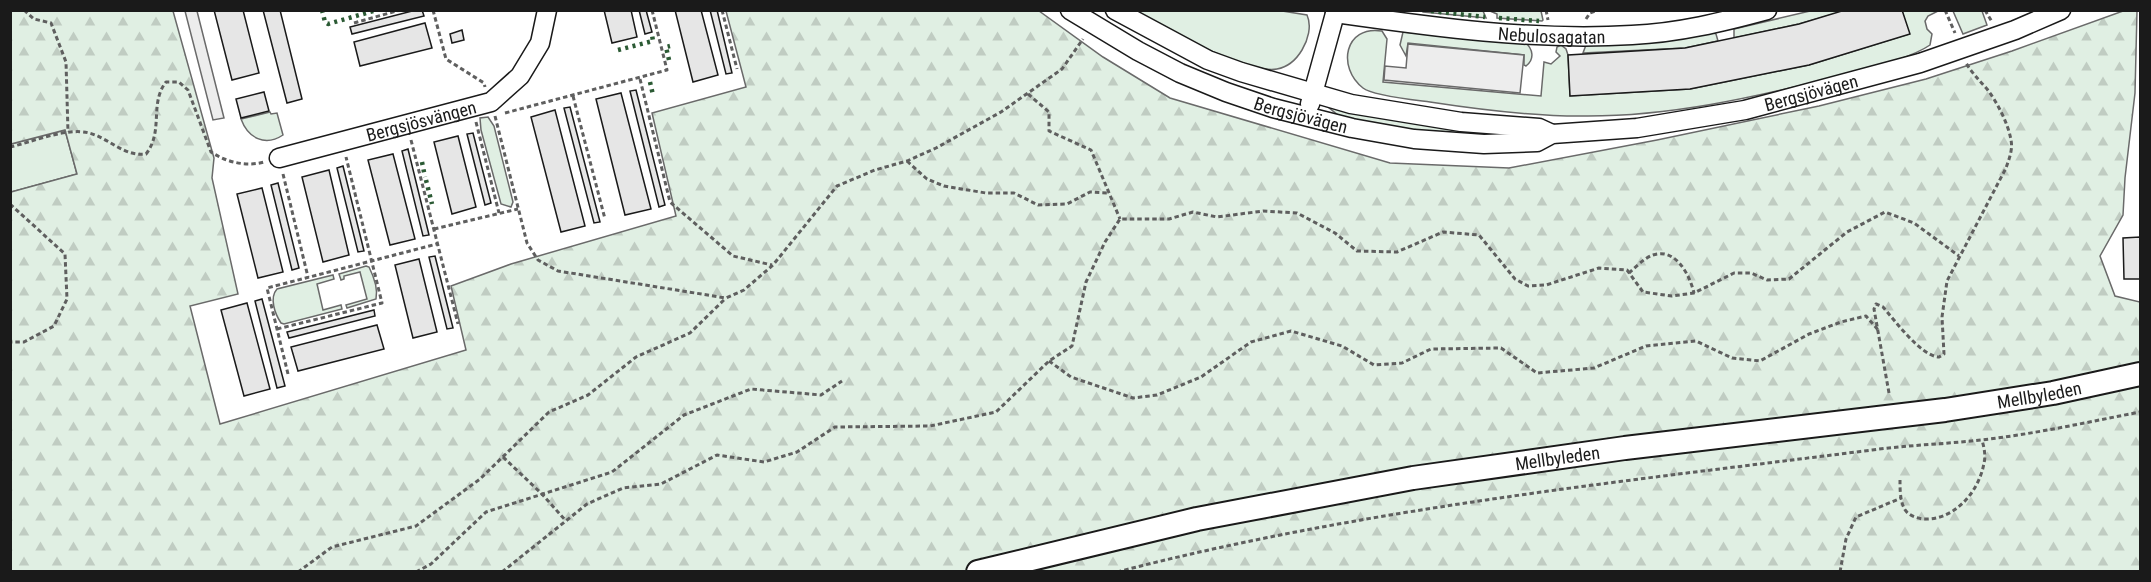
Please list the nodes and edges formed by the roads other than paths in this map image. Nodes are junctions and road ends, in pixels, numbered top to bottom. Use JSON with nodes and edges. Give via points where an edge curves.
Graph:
{"nodes":[{"id":1,"x":547,"y":10,"type":"edge"},
{"id":2,"x":1070,"y":10,"type":"edge"},
{"id":3,"x":1115,"y":10,"type":"edge"},
{"id":4,"x":1767,"y":10,"type":"edge"},
{"id":5,"x":2061,"y":10,"type":"edge"},
{"id":6,"x":1335,"y":12,"type":"edge"},
{"id":7,"x":1312,"y":93,"type":"junction"},
{"id":8,"x":1308,"y":117,"type":"junction"},
{"id":9,"x":1552,"y":134,"type":"junction"},
{"id":10,"x":279,"y":158,"type":"road end"},
{"id":11,"x":2140,"y":374,"type":"edge"},
{"id":12,"x":978,"y":572,"type":"edge"}],
"edges":[{"from":1,"to":10,"type":"street","name":"Bergsjösvängen","via":[[540,42],[520,76],[493,109],[472,107]]},
{"from":2,"to":8,"type":"street","name":"Bergsjövägen","via":[[1180,73],[1226,92]]},
{"from":3,"to":7,"type":"street","name":"Bergsjövägen","via":[[1208,60]]},
{"from":4,"to":6,"type":"street","name":"Nebulosagatan","via":[[1724,31],[1632,35],[1578,45]]},
{"from":5,"to":9,"type":"street","name":"Bergsjövägen","via":[[1920,63],[1745,110],[1636,128]]},
{"from":6,"to":7,"type":"street"},
{"from":7,"to":8,"type":"street"},
{"from":7,"to":9,"type":"street","name":"Bergsjövägen","via":[[1388,112],[1539,128]]},
{"from":8,"to":9,"type":"street","name":"Bergsjövägen","via":[[1414,139],[1484,144],[1537,142]]},
{"from":11,"to":12,"type":"main road","name":"Mellbyleden","via":[[2063,392],[1956,408],[1413,478],[1197,519]]}]}
